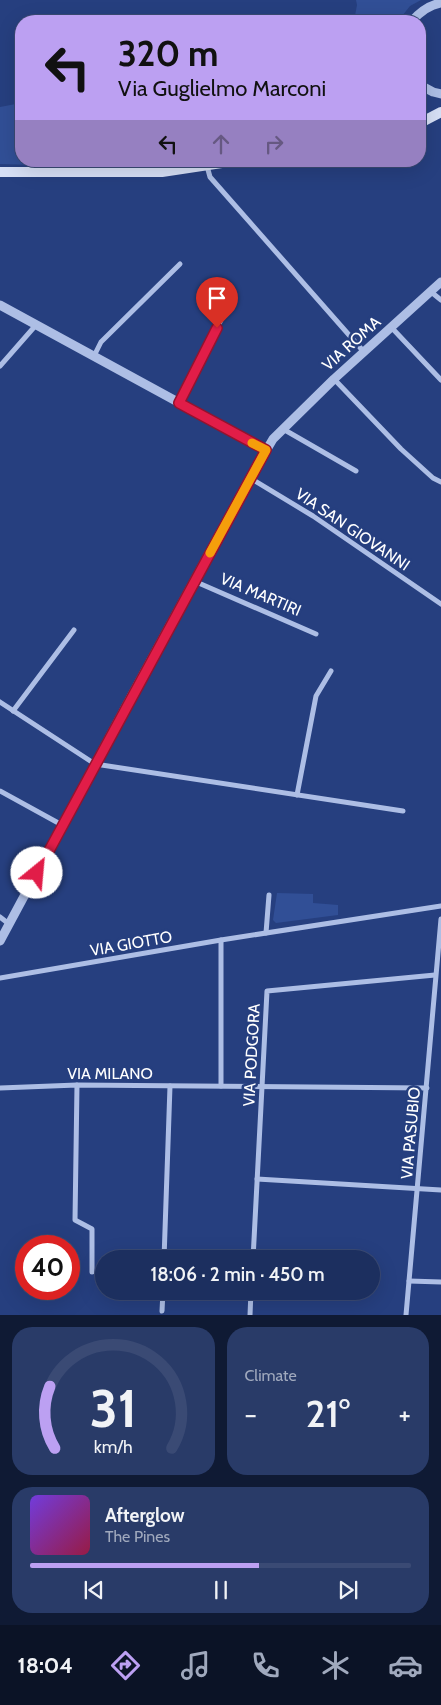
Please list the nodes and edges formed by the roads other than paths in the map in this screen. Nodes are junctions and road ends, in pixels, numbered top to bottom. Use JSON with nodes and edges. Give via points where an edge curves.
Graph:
{"nodes":[{"id":1,"x":439,"y":2,"type":"edge"},
{"id":2,"x":418,"y":15,"type":"edge"},
{"id":3,"x":426,"y":88,"type":"edge"},
{"id":4,"x":441,"y":94,"type":"edge"},
{"id":5,"x":441,"y":112,"type":"edge"},
{"id":6,"x":426,"y":120,"type":"edge"},
{"id":7,"x":200,"y":167,"type":"edge"},
{"id":8,"x":207,"y":167,"type":"edge"},
{"id":9,"x":0,"y":172,"type":"edge"},
{"id":10,"x":180,"y":264,"type":"dead end"},
{"id":11,"x":441,"y":282,"type":"edge"},
{"id":12,"x":430,"y":292,"type":"junction"},
{"id":13,"x":441,"y":300,"type":"edge"},
{"id":14,"x":0,"y":305,"type":"edge"},
{"id":15,"x":225,"y":312,"type":"dead end"},
{"id":16,"x":36,"y":325,"type":"junction"},
{"id":17,"x":391,"y":327,"type":"junction"},
{"id":18,"x":364,"y":352,"type":"junction"},
{"id":19,"x":94,"y":356,"type":"junction"},
{"id":20,"x":0,"y":366,"type":"edge"},
{"id":21,"x":334,"y":379,"type":"junction"},
{"id":22,"x":441,"y":380,"type":"edge"},
{"id":23,"x":179,"y":403,"type":"junction"},
{"id":24,"x":283,"y":428,"type":"junction"},
{"id":25,"x":266,"y":450,"type":"junction"},
{"id":26,"x":356,"y":470,"type":"dead end"},
{"id":27,"x":250,"y":478,"type":"junction"},
{"id":28,"x":441,"y":482,"type":"edge"},
{"id":29,"x":194,"y":581,"type":"junction"},
{"id":30,"x":441,"y":604,"type":"edge"},
{"id":31,"x":74,"y":630,"type":"dead end"},
{"id":32,"x":316,"y":634,"type":"dead end"},
{"id":33,"x":331,"y":671,"type":"dead end"},
{"id":34,"x":0,"y":702,"type":"edge"},
{"id":35,"x":13,"y":711,"type":"junction"},
{"id":36,"x":95,"y":764,"type":"junction"},
{"id":37,"x":0,"y":791,"type":"edge"},
{"id":38,"x":297,"y":795,"type":"junction"},
{"id":39,"x":403,"y":811,"type":"dead end"},
{"id":40,"x":62,"y":825,"type":"junction"},
{"id":41,"x":269,"y":895,"type":"dead end"},
{"id":42,"x":441,"y":906,"type":"edge"},
{"id":43,"x":0,"y":917,"type":"edge"},
{"id":44,"x":441,"y":919,"type":"edge"},
{"id":45,"x":10,"y":924,"type":"junction"},
{"id":46,"x":266,"y":933,"type":"junction"},
{"id":47,"x":222,"y":940,"type":"junction"},
{"id":48,"x":0,"y":941,"type":"edge"},
{"id":49,"x":439,"y":956,"type":"edge"},
{"id":50,"x":435,"y":975,"type":"junction"},
{"id":51,"x":0,"y":978,"type":"edge"},
{"id":52,"x":77,"y":1085,"type":"junction"},
{"id":53,"x":170,"y":1086,"type":"junction"},
{"id":54,"x":221,"y":1086,"type":"junction"},
{"id":55,"x":0,"y":1088,"type":"edge"},
{"id":56,"x":263,"y":1088,"type":"junction"},
{"id":57,"x":427,"y":1088,"type":"junction"},
{"id":58,"x":257,"y":1179,"type":"junction"},
{"id":59,"x":418,"y":1188,"type":"junction"},
{"id":60,"x":441,"y":1190,"type":"edge"},
{"id":61,"x":164,"y":1250,"type":"edge"},
{"id":62,"x":253,"y":1250,"type":"edge"},
{"id":63,"x":92,"y":1272,"type":"dead end"},
{"id":64,"x":409,"y":1281,"type":"junction"},
{"id":65,"x":441,"y":1282,"type":"edge"},
{"id":66,"x":163,"y":1300,"type":"edge"},
{"id":67,"x":251,"y":1300,"type":"edge"},
{"id":68,"x":162,"y":1311,"type":"dead end"},
{"id":69,"x":250,"y":1315,"type":"edge"},
{"id":70,"x":406,"y":1315,"type":"edge"}],
"edges":[{"from":1,"to":2,"type":"street"},
{"from":3,"to":4,"type":"street"},
{"from":5,"to":6,"type":"main road"},
{"from":7,"to":9,"type":"main road","via":[[162,172]]},
{"from":8,"to":18,"type":"street","via":[[210,177]]},
{"from":10,"to":19,"type":"street","via":[[101,342]]},
{"from":11,"to":12,"type":"street","name":"VIA ROMA"},
{"from":12,"to":13,"type":"street"},
{"from":12,"to":17,"type":"street","name":"VIA ROMA"},
{"from":14,"to":16,"type":"street"},
{"from":15,"to":23,"type":"street"},
{"from":16,"to":19,"type":"street"},
{"from":16,"to":20,"type":"street"},
{"from":17,"to":18,"type":"street","name":"VIA ROMA"},
{"from":17,"to":22,"type":"street"},
{"from":18,"to":21,"type":"street","name":"VIA ROMA"},
{"from":19,"to":23,"type":"street"},
{"from":21,"to":24,"type":"street","name":"VIA ROMA"},
{"from":21,"to":28,"type":"street","via":[[401,449]]},
{"from":23,"to":25,"type":"street"},
{"from":24,"to":25,"type":"street","name":"VIA ROMA"},
{"from":24,"to":26,"type":"street"},
{"from":25,"to":27,"type":"street","name":"VIA MARTIRI"},
{"from":27,"to":29,"type":"street","name":"VIA MARTIRI"},
{"from":27,"to":30,"type":"street","name":"VIA SAN GIOVANNI","via":[[313,516]]},
{"from":29,"to":32,"type":"street","name":"VIA MARTIRI"},
{"from":29,"to":36,"type":"street","name":"VIA MARTIRI"},
{"from":31,"to":35,"type":"street"},
{"from":33,"to":38,"type":"street","via":[[316,696]]},
{"from":34,"to":35,"type":"street"},
{"from":35,"to":36,"type":"street"},
{"from":36,"to":38,"type":"street"},
{"from":36,"to":40,"type":"street","name":"VIA MARTIRI"},
{"from":37,"to":40,"type":"street"},
{"from":38,"to":39,"type":"street"},
{"from":40,"to":45,"type":"street","name":"VIA MARTIRI"},
{"from":41,"to":46,"type":"street"},
{"from":42,"to":46,"type":"street","name":"VIA GIOTTO"},
{"from":43,"to":45,"type":"street"},
{"from":44,"to":49,"type":"street"},
{"from":45,"to":48,"type":"street","name":"VIA MARTIRI"},
{"from":46,"to":47,"type":"street","name":"VIA GIOTTO"},
{"from":47,"to":51,"type":"street","name":"VIA GIOTTO"},
{"from":47,"to":54,"type":"street"},
{"from":49,"to":50,"type":"street","name":"VIA PASUBIO"},
{"from":50,"to":56,"type":"street","name":"VIA PODGORA","via":[[267,991]]},
{"from":50,"to":57,"type":"street","name":"VIA PASUBIO"},
{"from":52,"to":53,"type":"street","name":"VIA MILANO"},
{"from":52,"to":55,"type":"street","name":"VIA MILANO"},
{"from":52,"to":63,"type":"street","via":[[74,1220],[92,1229]]},
{"from":53,"to":54,"type":"street","name":"VIA MILANO"},
{"from":53,"to":61,"type":"street"},
{"from":54,"to":56,"type":"street","name":"VIA MILANO"},
{"from":56,"to":57,"type":"street","name":"VIA MILANO"},
{"from":56,"to":58,"type":"street","name":"VIA PODGORA"},
{"from":57,"to":59,"type":"street","name":"VIA PASUBIO"},
{"from":58,"to":59,"type":"street"},
{"from":58,"to":62,"type":"street","name":"VIA PODGORA"},
{"from":59,"to":60,"type":"street"},
{"from":59,"to":64,"type":"street","name":"VIA PASUBIO"},
{"from":64,"to":65,"type":"street"},
{"from":64,"to":70,"type":"street","name":"VIA PASUBIO"},
{"from":66,"to":68,"type":"street"},
{"from":67,"to":69,"type":"street"}]}
